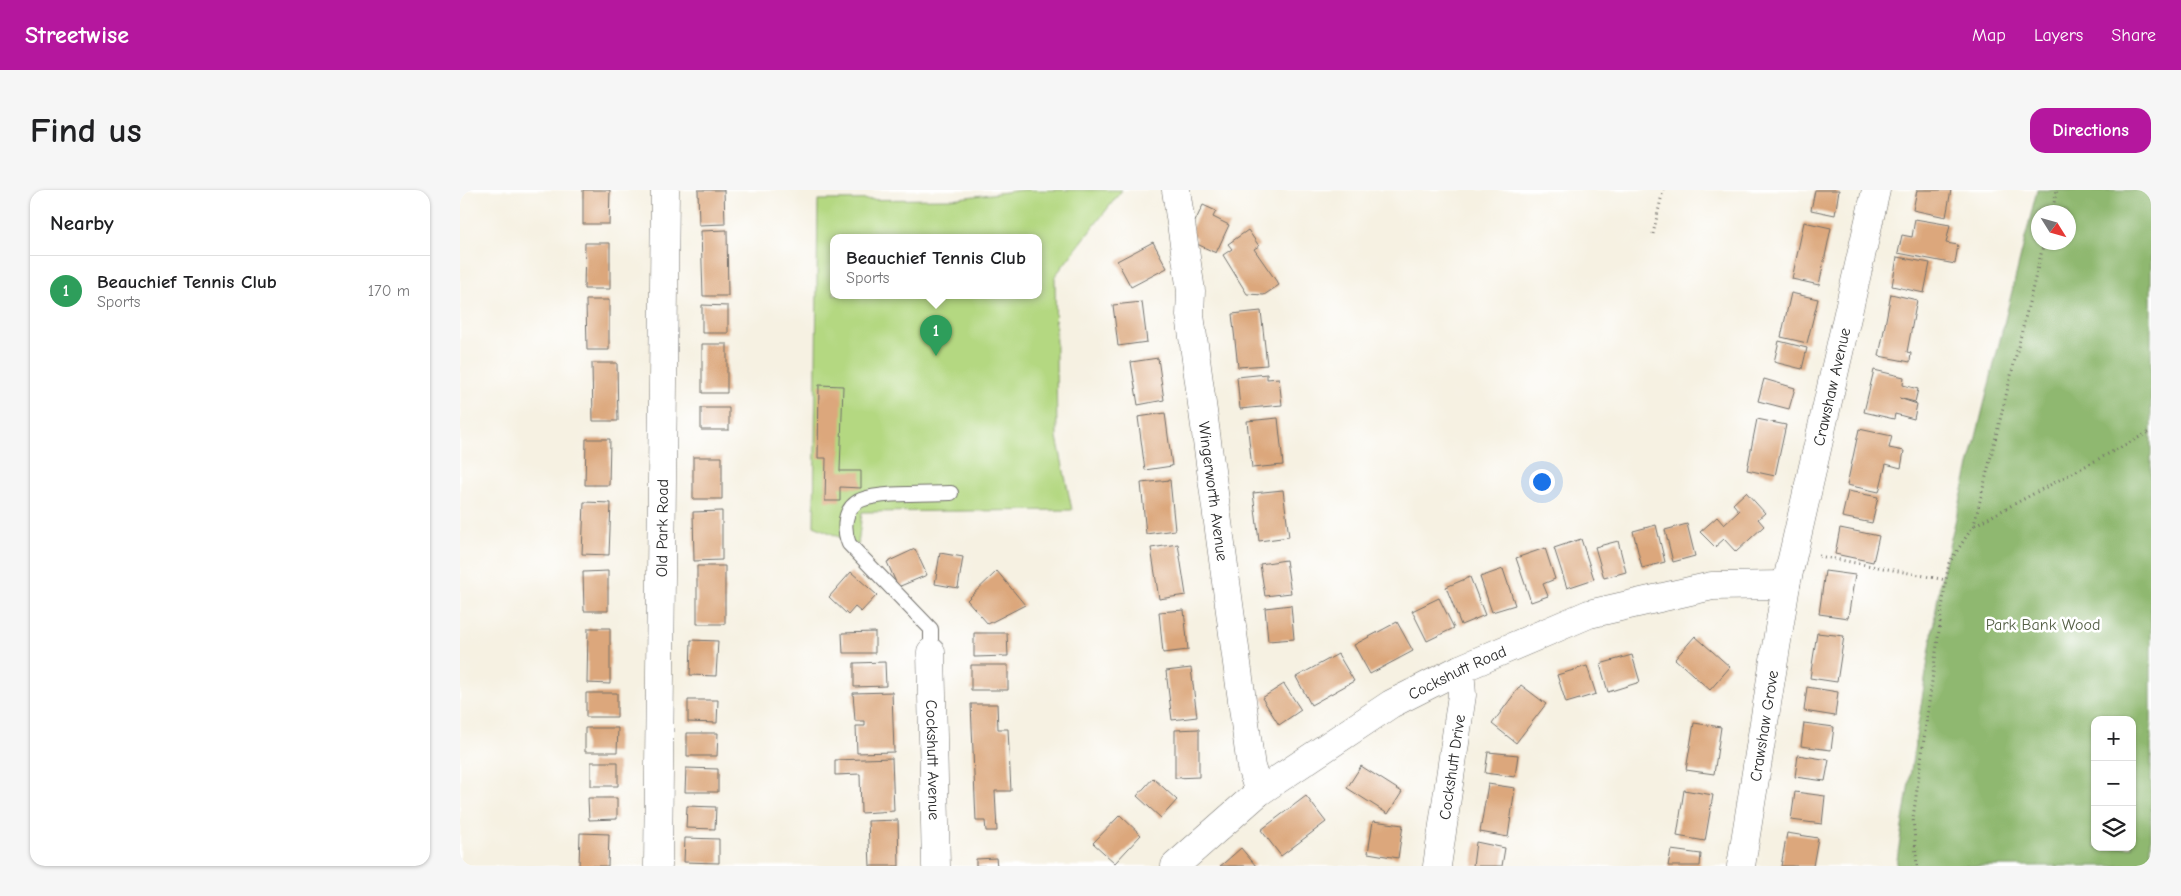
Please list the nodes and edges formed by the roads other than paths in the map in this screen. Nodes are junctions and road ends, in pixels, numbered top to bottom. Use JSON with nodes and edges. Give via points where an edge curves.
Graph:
{"nodes":[{"id":1,"x":665,"y":190,"type":"edge"},
{"id":2,"x":1176,"y":190,"type":"edge"},
{"id":3,"x":1876,"y":190,"type":"edge"},
{"id":4,"x":951,"y":493,"type":"dead end"},
{"id":5,"x":1786,"y":585,"type":"junction"},
{"id":6,"x":931,"y":652,"type":"joint"},
{"id":7,"x":1460,"y":669,"type":"junction"},
{"id":8,"x":1259,"y":792,"type":"junction"},
{"id":9,"x":658,"y":866,"type":"edge"},
{"id":10,"x":936,"y":866,"type":"edge"},
{"id":11,"x":1175,"y":866,"type":"edge"},
{"id":12,"x":1437,"y":866,"type":"edge"},
{"id":13,"x":1741,"y":866,"type":"edge"}],
"edges":[{"from":1,"to":9,"type":"street","name":"Old Park Road"},
{"from":2,"to":8,"type":"street","name":"Wingerworth Avenue","via":[[1250,767]]},
{"from":3,"to":5,"type":"street","name":"Crawshaw Avenue"},
{"from":4,"to":6,"type":"lane","via":[[860,500],[846,515],[844,530],[850,544],[932,629]]},
{"from":5,"to":7,"type":"street","name":"Cockshutt Road","via":[[1712,586],[1589,614]]},
{"from":5,"to":13,"type":"street","name":"Crawshaw Grove"},
{"from":6,"to":10,"type":"street","name":"Cockshutt Avenue"},
{"from":7,"to":8,"type":"street","name":"Cockshutt Road","via":[[1391,704]]},
{"from":7,"to":12,"type":"street","name":"Cockshutt Drive","via":[[1462,695]]},
{"from":8,"to":11,"type":"street","name":"Cockshutt Road"}]}
